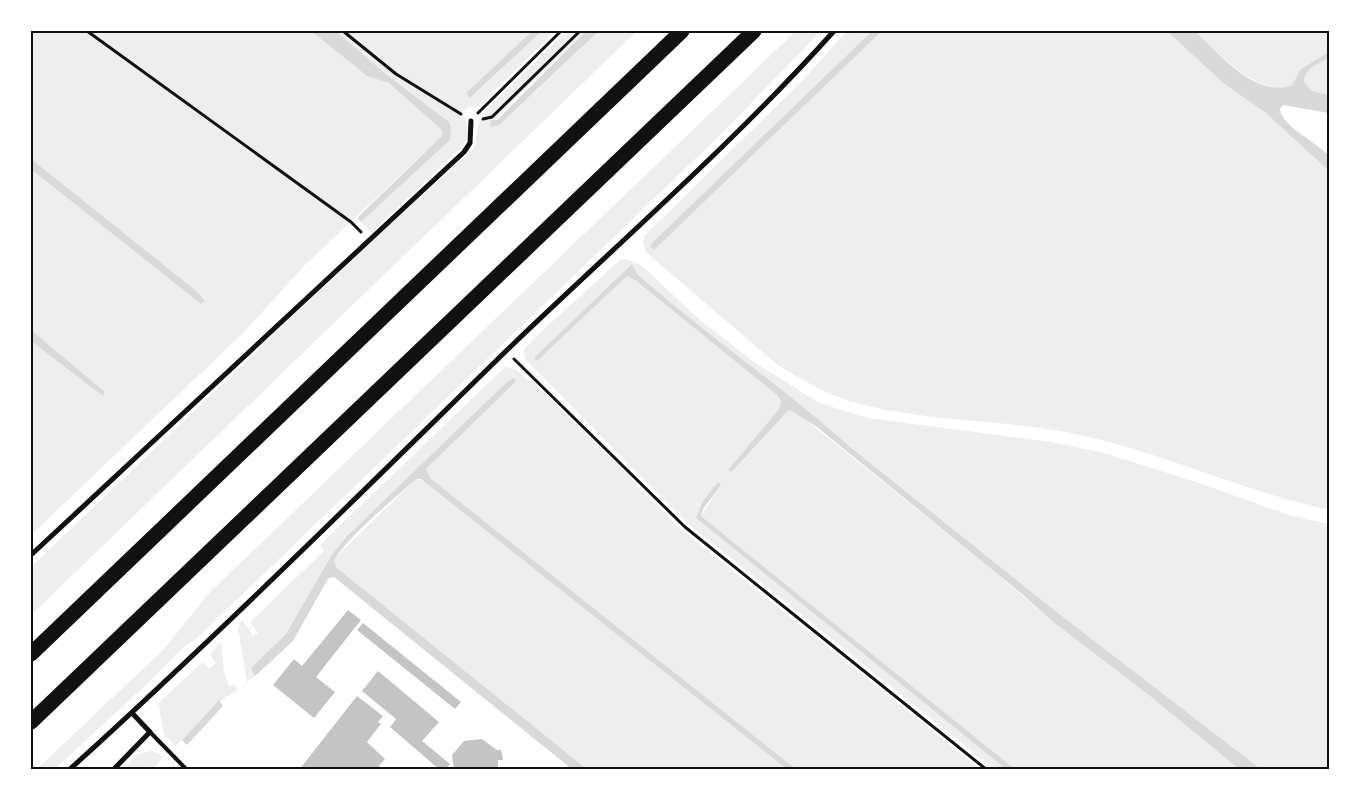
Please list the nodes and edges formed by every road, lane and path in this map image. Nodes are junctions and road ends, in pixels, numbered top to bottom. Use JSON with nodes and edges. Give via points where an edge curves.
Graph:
{"nodes":[{"id":1,"x":87,"y":31,"type":"edge"},
{"id":2,"x":343,"y":31,"type":"edge"},
{"id":3,"x":561,"y":31,"type":"edge"},
{"id":4,"x":580,"y":31,"type":"edge"},
{"id":5,"x":682,"y":31,"type":"edge"},
{"id":6,"x":754,"y":31,"type":"edge"},
{"id":7,"x":834,"y":31,"type":"edge"},
{"id":8,"x":471,"y":121,"type":"junction"},
{"id":9,"x":368,"y":239,"type":"junction"},
{"id":10,"x":506,"y":352,"type":"junction"},
{"id":11,"x":31,"y":555,"type":"edge"},
{"id":12,"x":31,"y":654,"type":"edge"},
{"id":13,"x":132,"y":713,"type":"junction"},
{"id":14,"x":31,"y":722,"type":"edge"},
{"id":15,"x":150,"y":732,"type":"junction"},
{"id":16,"x":69,"y":770,"type":"edge"},
{"id":17,"x":113,"y":770,"type":"edge"},
{"id":18,"x":187,"y":770,"type":"edge"},
{"id":19,"x":987,"y":770,"type":"edge"}],
"edges":[{"from":1,"to":9,"type":"path","via":[[351,222]]},
{"from":2,"to":8,"type":"path","via":[[396,74]]},
{"from":3,"to":8,"type":"path"},
{"from":4,"to":8,"type":"path","via":[[492,117]]},
{"from":5,"to":12,"type":"highway"},
{"from":6,"to":14,"type":"highway"},
{"from":7,"to":10,"type":"street","via":[[761,108]]},
{"from":8,"to":9,"type":"street","via":[[470,143],[464,152]]},
{"from":9,"to":11,"type":"street"},
{"from":10,"to":13,"type":"street"},
{"from":10,"to":19,"type":"path","via":[[685,527]]},
{"from":13,"to":15,"type":"street"},
{"from":13,"to":16,"type":"street"},
{"from":15,"to":17,"type":"street"},
{"from":15,"to":18,"type":"lane"}]}
